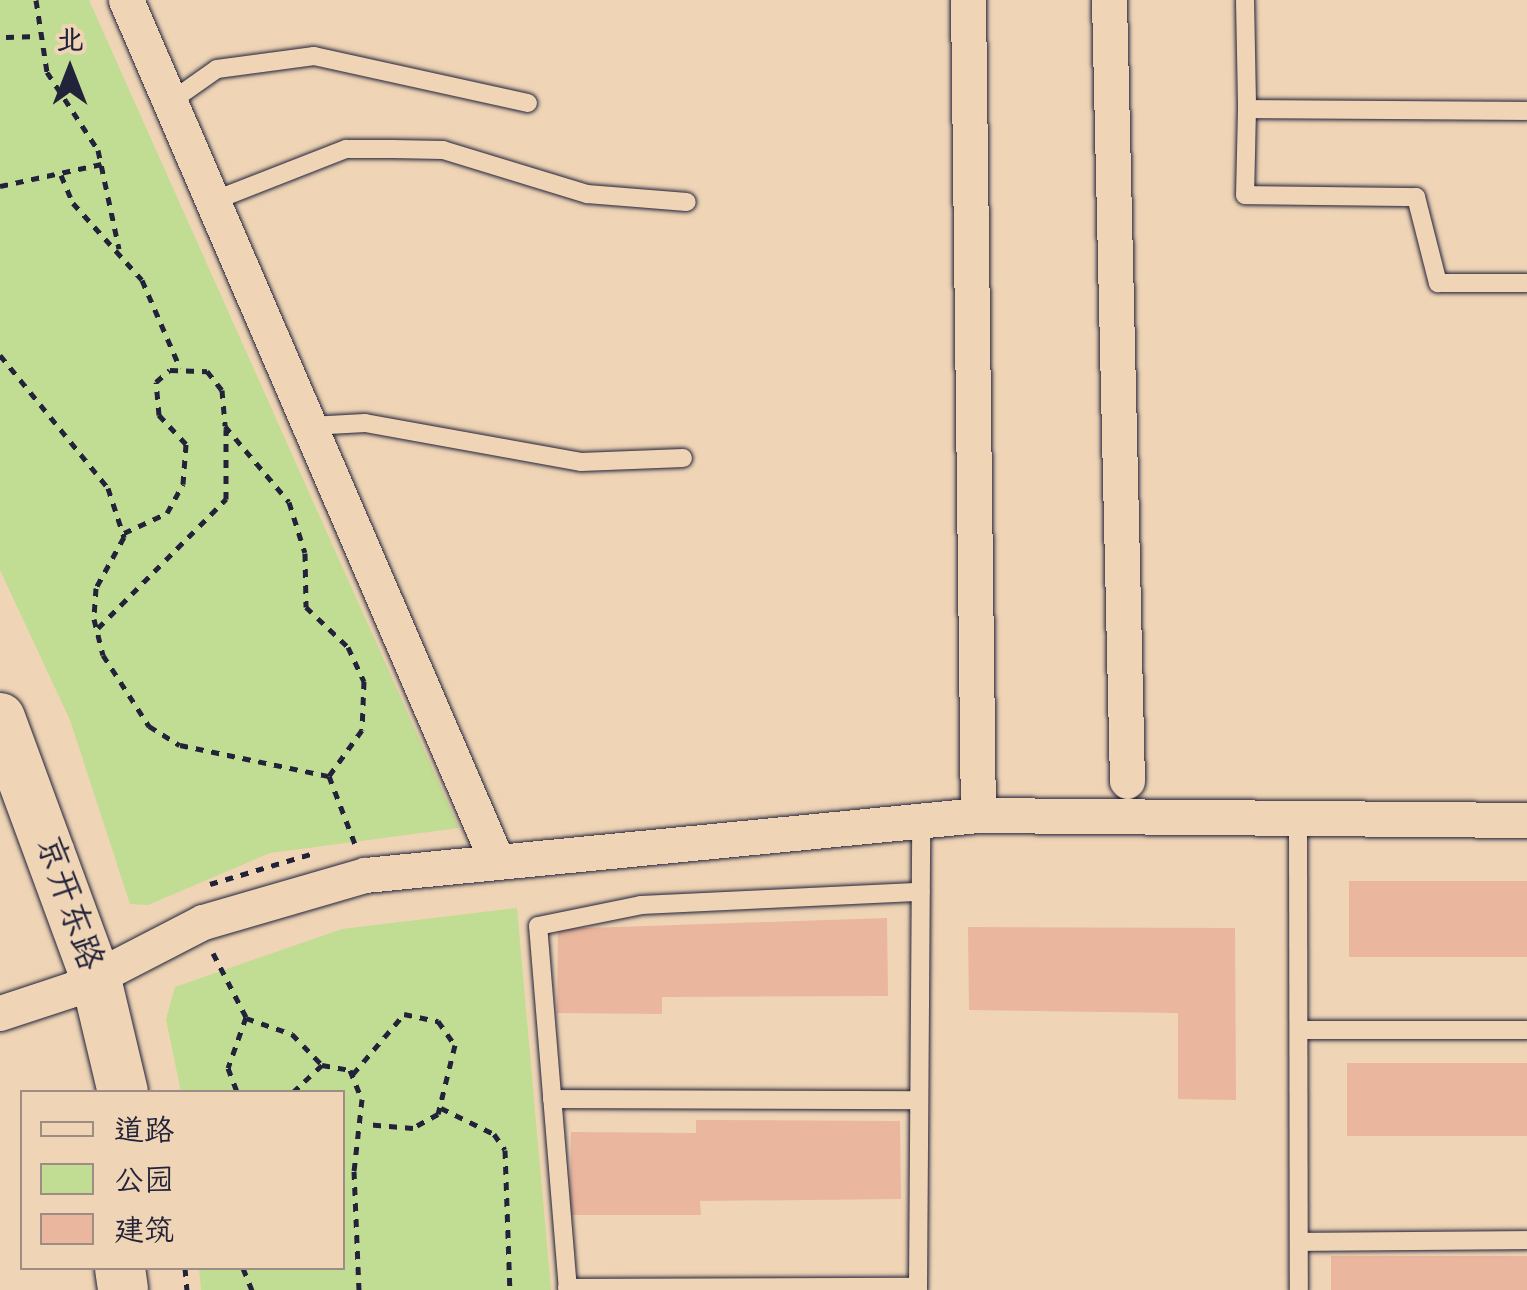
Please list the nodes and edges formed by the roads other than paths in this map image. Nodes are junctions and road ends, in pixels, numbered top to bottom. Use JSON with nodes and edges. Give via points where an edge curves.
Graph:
{"nodes":[{"id":1,"x":126,"y":0,"type":"edge"},
{"id":2,"x":968,"y":0,"type":"edge"},
{"id":3,"x":1109,"y":0,"type":"edge"},
{"id":4,"x":1245,"y":0,"type":"edge"},
{"id":5,"x":170,"y":102,"type":"junction"},
{"id":6,"x":528,"y":103,"type":"dead end"},
{"id":7,"x":1246,"y":109,"type":"junction"},
{"id":8,"x":1527,"y":111,"type":"edge"},
{"id":9,"x":213,"y":201,"type":"junction"},
{"id":10,"x":688,"y":202,"type":"dead end"},
{"id":11,"x":1527,"y":283,"type":"edge"},
{"id":12,"x":310,"y":426,"type":"junction"},
{"id":13,"x":683,"y":458,"type":"dead end"},
{"id":14,"x":0,"y":718,"type":"edge"},
{"id":15,"x":1127,"y":781,"type":"dead end"},
{"id":16,"x":0,"y":810,"type":"edge"},
{"id":17,"x":978,"y":814,"type":"junction"},
{"id":18,"x":921,"y":819,"type":"junction"},
{"id":19,"x":1298,"y":819,"type":"junction"},
{"id":20,"x":1527,"y":820,"type":"edge"},
{"id":21,"x":496,"y":859,"type":"junction"},
{"id":22,"x":921,"y":892,"type":"junction"},
{"id":23,"x":84,"y":984,"type":"junction"},
{"id":24,"x":0,"y":1013,"type":"edge"},
{"id":25,"x":1299,"y":1030,"type":"junction"},
{"id":26,"x":1527,"y":1030,"type":"edge"},
{"id":27,"x":94,"y":1090,"type":"edge"},
{"id":28,"x":122,"y":1090,"type":"edge"},
{"id":29,"x":552,"y":1099,"type":"junction"},
{"id":30,"x":919,"y":1100,"type":"junction"},
{"id":31,"x":1527,"y":1240,"type":"edge"},
{"id":32,"x":1299,"y":1242,"type":"junction"},
{"id":33,"x":568,"y":1289,"type":"edge"},
{"id":34,"x":918,"y":1289,"type":"edge"},
{"id":35,"x":1299,"y":1290,"type":"edge"}],
"edges":[{"from":1,"to":5,"type":"street"},
{"from":2,"to":17,"type":"street"},
{"from":3,"to":15,"type":"street"},
{"from":4,"to":7,"type":"lane"},
{"from":5,"to":6,"type":"lane","via":[[216,69],[314,56]]},
{"from":5,"to":9,"type":"street"},
{"from":7,"to":8,"type":"lane"},
{"from":7,"to":11,"type":"lane","via":[[1245,195],[1416,198],[1438,283]]},
{"from":9,"to":10,"type":"lane","via":[[346,149],[392,149],[444,150],[587,194]]},
{"from":9,"to":12,"type":"street"},
{"from":12,"to":13,"type":"lane","via":[[365,423],[580,462]]},
{"from":12,"to":21,"type":"street"},
{"from":14,"to":23,"type":"street","name":"京开东路"},
{"from":16,"to":23,"type":"street","name":"京开东路"},
{"from":17,"to":18,"type":"street"},
{"from":17,"to":19,"type":"street"},
{"from":18,"to":21,"type":"street"},
{"from":18,"to":22,"type":"lane"},
{"from":19,"to":20,"type":"street"},
{"from":19,"to":25,"type":"lane"},
{"from":21,"to":23,"type":"street","via":[[281,893]]},
{"from":22,"to":29,"type":"lane","via":[[641,905],[538,926]]},
{"from":22,"to":30,"type":"lane"},
{"from":23,"to":24,"type":"street"},
{"from":23,"to":27,"type":"street","name":"京开东路"},
{"from":23,"to":28,"type":"street","name":"京开东路"},
{"from":25,"to":26,"type":"lane"},
{"from":25,"to":32,"type":"lane"},
{"from":29,"to":30,"type":"lane"},
{"from":29,"to":33,"type":"lane"},
{"from":30,"to":34,"type":"lane"},
{"from":31,"to":32,"type":"lane"},
{"from":32,"to":35,"type":"lane"},
{"from":33,"to":34,"type":"lane"}]}
